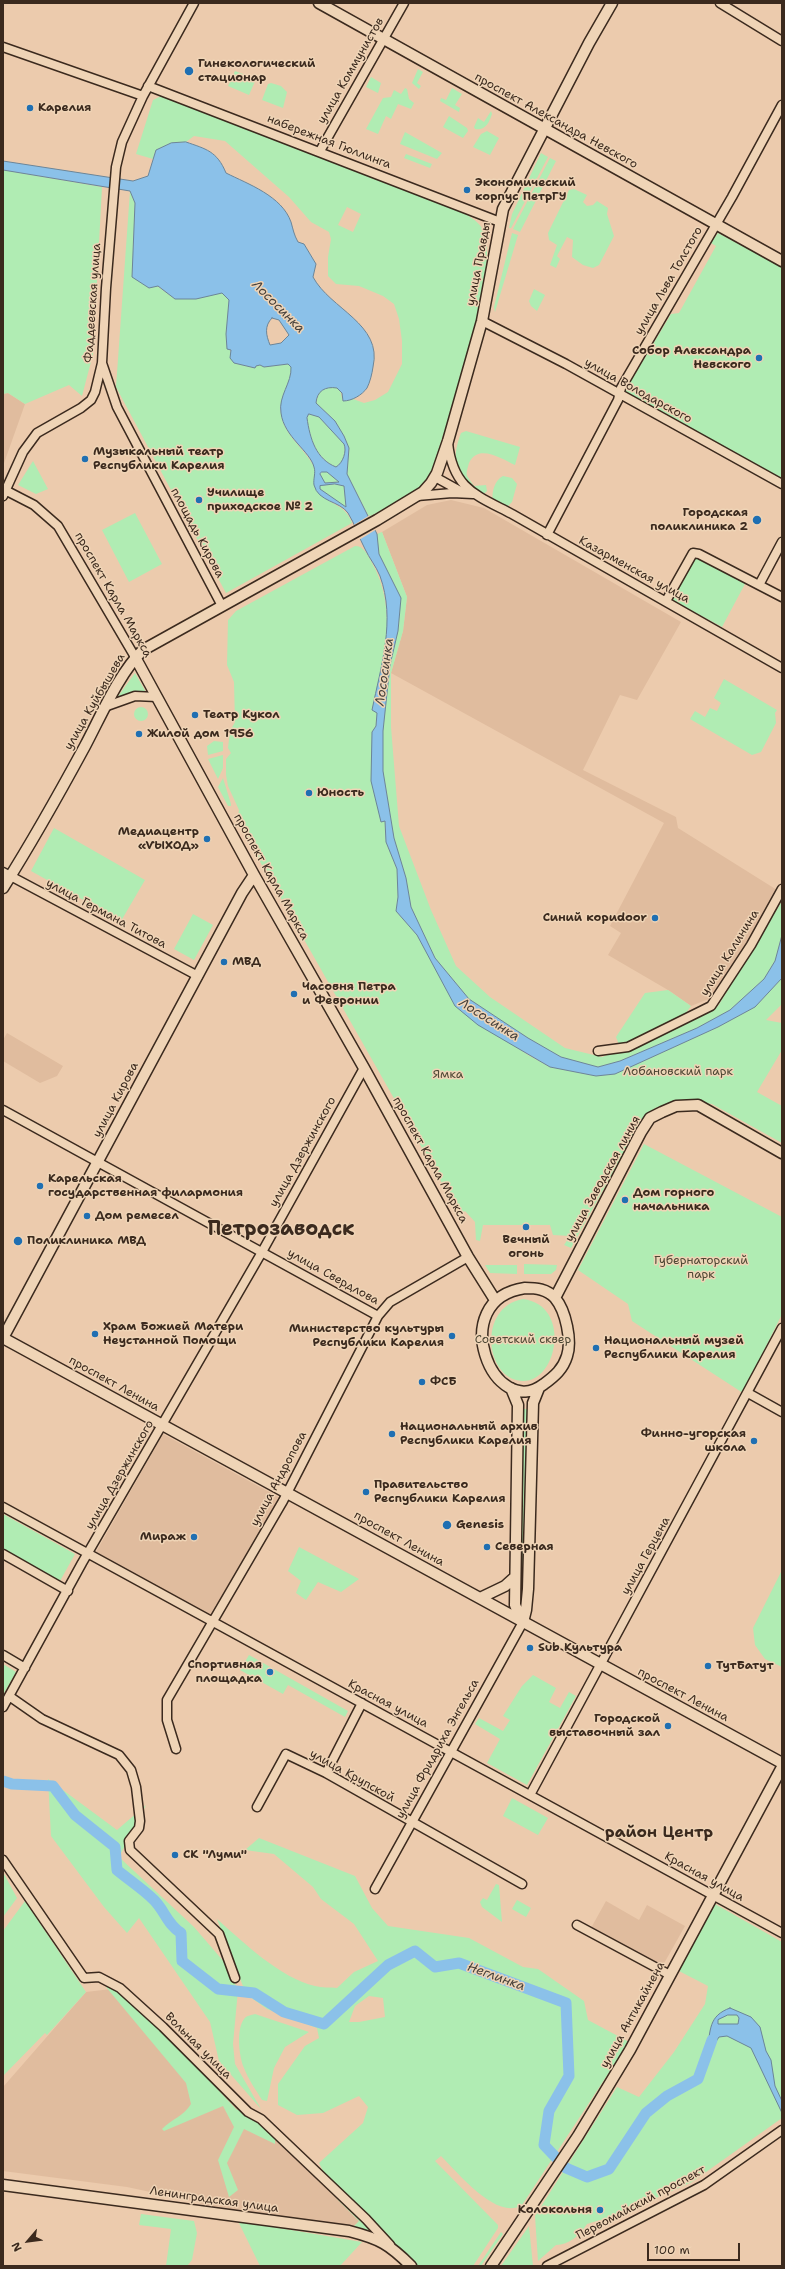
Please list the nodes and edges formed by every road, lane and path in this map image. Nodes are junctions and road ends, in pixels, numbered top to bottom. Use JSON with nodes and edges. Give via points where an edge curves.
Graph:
{"nodes":[{"id":1,"x":194,"y":3,"type":"edge"},
{"id":2,"x":319,"y":3,"type":"edge"},
{"id":3,"x":404,"y":3,"type":"edge"},
{"id":4,"x":612,"y":3,"type":"edge"},
{"id":5,"x":720,"y":3,"type":"edge"},
{"id":6,"x":384,"y":39,"type":"junction"},
{"id":7,"x":782,"y":41,"type":"edge"},
{"id":8,"x":3,"y":47,"type":"edge"},
{"id":9,"x":148,"y":86,"type":"junction"},
{"id":10,"x":143,"y":96,"type":"junction"},
{"id":11,"x":782,"y":105,"type":"edge"},
{"id":12,"x":544,"y":129,"type":"junction"},
{"id":13,"x":320,"y":151,"type":"junction"},
{"id":14,"x":500,"y":222,"type":"junction"},
{"id":15,"x":715,"y":225,"type":"junction"},
{"id":16,"x":782,"y":261,"type":"edge"},
{"id":17,"x":482,"y":321,"type":"junction"},
{"id":18,"x":102,"y":363,"type":"junction"},
{"id":19,"x":619,"y":394,"type":"junction"},
{"id":20,"x":448,"y":441,"type":"junction"},
{"id":21,"x":436,"y":475,"type":"junction"},
{"id":22,"x":782,"y":484,"type":"edge"},
{"id":23,"x":463,"y":489,"type":"junction"},
{"id":24,"x":4,"y":492,"type":"edge"},
{"id":25,"x":417,"y":496,"type":"junction"},
{"id":26,"x":547,"y":534,"type":"junction"},
{"id":27,"x":348,"y":537,"type":"joint"},
{"id":28,"x":782,"y":542,"type":"edge"},
{"id":29,"x":759,"y":585,"type":"junction"},
{"id":30,"x":782,"y":598,"type":"edge"},
{"id":31,"x":666,"y":601,"type":"junction"},
{"id":32,"x":222,"y":606,"type":"junction"},
{"id":33,"x":136,"y":657,"type":"junction"},
{"id":34,"x":782,"y":668,"type":"edge"},
{"id":35,"x":157,"y":697,"type":"junction"},
{"id":36,"x":107,"y":706,"type":"junction"},
{"id":37,"x":7,"y":874,"type":"edge"},
{"id":38,"x":254,"y":876,"type":"junction"},
{"id":39,"x":3,"y":888,"type":"edge"},
{"id":40,"x":782,"y":889,"type":"edge"},
{"id":41,"x":198,"y":976,"type":"junction"},
{"id":42,"x":598,"y":1051,"type":"dead end"},
{"id":43,"x":364,"y":1068,"type":"junction"},
{"id":44,"x":3,"y":1110,"type":"edge"},
{"id":45,"x":782,"y":1153,"type":"edge"},
{"id":46,"x":98,"y":1163,"type":"junction"},
{"id":47,"x":262,"y":1252,"type":"junction"},
{"id":48,"x":468,"y":1257,"type":"junction"},
{"id":49,"x":555,"y":1298,"type":"junction"},
{"id":50,"x":495,"y":1300,"type":"junction"},
{"id":51,"x":378,"y":1316,"type":"junction"},
{"id":52,"x":782,"y":1328,"type":"edge"},
{"id":53,"x":3,"y":1338,"type":"edge"},
{"id":54,"x":511,"y":1388,"type":"junction"},
{"id":55,"x":539,"y":1388,"type":"junction"},
{"id":56,"x":748,"y":1393,"type":"junction"},
{"id":57,"x":782,"y":1412,"type":"edge"},
{"id":58,"x":163,"y":1426,"type":"junction"},
{"id":59,"x":287,"y":1494,"type":"junction"},
{"id":60,"x":3,"y":1507,"type":"edge"},
{"id":61,"x":88,"y":1553,"type":"junction"},
{"id":62,"x":3,"y":1554,"type":"edge"},
{"id":63,"x":515,"y":1577,"type":"junction"},
{"id":64,"x":515,"y":1588,"type":"junction"},
{"id":65,"x":528,"y":1589,"type":"junction"},
{"id":66,"x":66,"y":1594,"type":"junction"},
{"id":67,"x":480,"y":1598,"type":"junction"},
{"id":68,"x":211,"y":1622,"type":"junction"},
{"id":69,"x":523,"y":1622,"type":"junction"},
{"id":70,"x":3,"y":1655,"type":"edge"},
{"id":71,"x":600,"y":1664,"type":"junction"},
{"id":72,"x":25,"y":1668,"type":"junction"},
{"id":73,"x":9,"y":1696,"type":"junction"},
{"id":74,"x":362,"y":1703,"type":"junction"},
{"id":75,"x":3,"y":1706,"type":"edge"},
{"id":76,"x":176,"y":1749,"type":"dead end"},
{"id":77,"x":451,"y":1752,"type":"junction"},
{"id":78,"x":782,"y":1763,"type":"edge"},
{"id":79,"x":782,"y":1767,"type":"edge"},
{"id":80,"x":326,"y":1773,"type":"junction"},
{"id":81,"x":530,"y":1795,"type":"junction"},
{"id":82,"x":257,"y":1807,"type":"dead end"},
{"id":83,"x":412,"y":1822,"type":"junction"},
{"id":84,"x":3,"y":1860,"type":"edge"},
{"id":85,"x":522,"y":1884,"type":"dead end"},
{"id":86,"x":375,"y":1889,"type":"dead end"},
{"id":87,"x":712,"y":1895,"type":"junction"},
{"id":88,"x":577,"y":1925,"type":"dead end"},
{"id":89,"x":782,"y":1933,"type":"edge"},
{"id":90,"x":670,"y":1975,"type":"junction"},
{"id":91,"x":235,"y":1978,"type":"dead end"},
{"id":92,"x":782,"y":2130,"type":"edge"},
{"id":93,"x":3,"y":2184,"type":"edge"},
{"id":94,"x":390,"y":2245,"type":"junction"},
{"id":95,"x":411,"y":2266,"type":"edge"},
{"id":96,"x":491,"y":2266,"type":"edge"},
{"id":97,"x":548,"y":2266,"type":"edge"}],
"edges":[{"from":1,"to":9,"type":"street","name":"Фаддеевская улица"},
{"from":2,"to":6,"type":"main road","name":"проспект Александра Невского"},
{"from":3,"to":6,"type":"street","name":"улица Коммунистов"},
{"from":4,"to":12,"type":"main road","name":"улица Правды"},
{"from":5,"to":7,"type":"street"},
{"from":6,"to":12,"type":"main road","name":"проспект Александра Невского"},
{"from":6,"to":13,"type":"street","name":"улица Коммунистов"},
{"from":8,"to":10,"type":"street"},
{"from":9,"to":10,"type":"street","name":"Фаддеевская улица"},
{"from":9,"to":13,"type":"street","name":"набережная Гюллинга"},
{"from":10,"to":18,"type":"street","name":"Фаддеевская улица","via":[[122,142],[116,167]]},
{"from":11,"to":15,"type":"street","name":"улица Льва Толстого"},
{"from":12,"to":14,"type":"main road","name":"улица Правды","via":[[508,197]]},
{"from":12,"to":15,"type":"main road","name":"проспект Александра Невского"},
{"from":13,"to":14,"type":"street","name":"набережная Гюллинга"},
{"from":14,"to":17,"type":"main road","name":"улица Правды"},
{"from":15,"to":16,"type":"main road","name":"проспект Александра Невского"},
{"from":15,"to":19,"type":"street","name":"улица Льва Толстого"},
{"from":17,"to":19,"type":"street","name":"улица Володарского"},
{"from":17,"to":20,"type":"main road","name":"улица Правды"},
{"from":18,"to":24,"type":"street","name":"Фаддеевская улица","via":[[91,400],[37,434],[23,452]]},
{"from":18,"to":32,"type":"street","name":"площадь Кирова","via":[[117,407]]},
{"from":19,"to":22,"type":"street","name":"улица Володарского"},
{"from":19,"to":26,"type":"street","name":"улица Льва Толстого"},
{"from":20,"to":21,"type":"main road","name":"улица Правды"},
{"from":20,"to":23,"type":"street","via":[[451,460]]},
{"from":21,"to":23,"type":"street"},
{"from":21,"to":25,"type":"main road","name":"улица Правды","via":[[427,489]]},
{"from":23,"to":25,"type":"street"},
{"from":23,"to":26,"type":"street","name":"Казарменская улица"},
{"from":24,"to":33,"type":"street","name":"проспект Карла Маркса","via":[[34,505],[58,526]]},
{"from":25,"to":27,"type":"main road","name":"улица Правды"},
{"from":26,"to":31,"type":"street","name":"Казарменская улица"},
{"from":27,"to":32,"type":"main road","name":"улица Куйбышева"},
{"from":28,"to":29,"type":"street"},
{"from":29,"to":30,"type":"street"},
{"from":29,"to":31,"type":"street","via":[[693,553]]},
{"from":31,"to":34,"type":"street","name":"Казарменская улица"},
{"from":32,"to":33,"type":"main road","name":"улица Куйбышева","via":[[143,650]]},
{"from":33,"to":35,"type":"main road","name":"проспект Карла Маркса"},
{"from":33,"to":36,"type":"main road","name":"улица Куйбышева"},
{"from":35,"to":36,"type":"street","via":[[135,696]]},
{"from":35,"to":38,"type":"main road","name":"проспект Карла Маркса"},
{"from":36,"to":37,"type":"main road","name":"улица Куйбышева"},
{"from":37,"to":39,"type":"main road","name":"улица Куйбышева"},
{"from":37,"to":41,"type":"street","name":"улица Германа Титова"},
{"from":38,"to":41,"type":"main road","name":"улица Кирова","via":[[242,893]]},
{"from":38,"to":43,"type":"main road","name":"проспект Карла Маркса"},
{"from":40,"to":42,"type":"street","name":"улица Калинина","via":[[751,944],[711,1006],[628,1047]]},
{"from":41,"to":46,"type":"main road","name":"улица Кирова"},
{"from":43,"to":47,"type":"street","name":"улица Дзержинского"},
{"from":43,"to":48,"type":"main road","name":"проспект Карла Маркса"},
{"from":44,"to":46,"type":"street","name":"улица Свердлова"},
{"from":45,"to":49,"type":"main road","name":"улица Заводская линия","via":[[698,1105],[676,1106],[650,1118]]},
{"from":46,"to":47,"type":"street","name":"улица Свердлова"},
{"from":46,"to":53,"type":"main road","name":"улица Кирова"},
{"from":47,"to":51,"type":"street","name":"улица Свердлова"},
{"from":47,"to":58,"type":"street","name":"улица Дзержинского"},
{"from":48,"to":50,"type":"main road","name":"проспект Карла Маркса"},
{"from":48,"to":51,"type":"street","name":"улица Андропова","via":[[390,1302]]},
{"from":49,"to":50,"type":"main road","via":[[546,1291],[525,1288],[507,1292]]},
{"from":49,"to":55,"type":"main road","via":[[566,1326],[568,1353],[556,1375]]},
{"from":50,"to":54,"type":"main road","via":[[482,1333],[482,1350],[492,1372]]},
{"from":51,"to":59,"type":"street","name":"улица Андропова"},
{"from":52,"to":56,"type":"street","name":"улица Герцена"},
{"from":53,"to":58,"type":"main road","name":"проспект Ленина"},
{"from":54,"to":55,"type":"main road","via":[[530,1391]]},
{"from":54,"to":63,"type":"main road","via":[[518,1405]]},
{"from":55,"to":65,"type":"main road","name":"улица Фридриха Энгельса","via":[[533,1403]]},
{"from":56,"to":57,"type":"street"},
{"from":56,"to":71,"type":"street","name":"улица Герцена"},
{"from":58,"to":59,"type":"main road","name":"проспект Ленина"},
{"from":58,"to":61,"type":"street","name":"улица Дзержинского"},
{"from":59,"to":67,"type":"main road","name":"проспект Ленина"},
{"from":59,"to":68,"type":"street","name":"улица Андропова"},
{"from":60,"to":61,"type":"street","name":"Красная улица"},
{"from":61,"to":66,"type":"street","name":"улица Дзержинского"},
{"from":61,"to":68,"type":"street","name":"Красная улица"},
{"from":62,"to":66,"type":"street"},
{"from":63,"to":64,"type":"main road"},
{"from":63,"to":67,"type":"main road","via":[[505,1586]]},
{"from":64,"to":65,"type":"main road","via":[[522,1592]]},
{"from":64,"to":69,"type":"main road","via":[[517,1612]]},
{"from":65,"to":69,"type":"main road","name":"улица Фридриха Энгельса"},
{"from":66,"to":72,"type":"street","name":"улица Дзержинского"},
{"from":67,"to":69,"type":"main road","name":"проспект Ленина"},
{"from":68,"to":74,"type":"street","name":"Красная улица"},
{"from":68,"to":76,"type":"street","name":"улица Андропова","via":[[166,1700],[167,1720]]},
{"from":69,"to":71,"type":"main road","name":"проспект Ленина"},
{"from":69,"to":77,"type":"street","name":"улица Фридриха Энгельса"},
{"from":70,"to":72,"type":"street"},
{"from":71,"to":78,"type":"main road","name":"проспект Ленина"},
{"from":71,"to":81,"type":"street","name":"улица Герцена"},
{"from":72,"to":73,"type":"street","name":"улица Дзержинского"},
{"from":73,"to":75,"type":"street","name":"улица Дзержинского"},
{"from":73,"to":91,"type":"street","via":[[42,1719],[118,1755],[131,1770],[140,1821],[139,1828],[129,1841],[130,1850],[219,1934]]},
{"from":74,"to":77,"type":"street","name":"Красная улица"},
{"from":74,"to":80,"type":"street"},
{"from":77,"to":81,"type":"street","name":"Красная улица"},
{"from":77,"to":83,"type":"street","name":"улица Фридриха Энгельса"},
{"from":79,"to":87,"type":"main road","name":"улица Антикайнена"},
{"from":80,"to":82,"type":"street","name":"улица Крупской","via":[[286,1754]]},
{"from":80,"to":83,"type":"street","name":"улица Крупской"},
{"from":81,"to":87,"type":"street","name":"Красная улица"},
{"from":83,"to":85,"type":"street","name":"улица Крупской"},
{"from":83,"to":86,"type":"street","name":"улица Фридриха Энгельса"},
{"from":84,"to":94,"type":"street","name":"Вольная улица","via":[[84,1978],[99,1978],[120,1988],[248,2112],[261,2119]]},
{"from":87,"to":89,"type":"street","name":"Красная улица"},
{"from":87,"to":90,"type":"main road","name":"улица Антикайнена"},
{"from":88,"to":90,"type":"street"},
{"from":90,"to":96,"type":"main road","name":"улица Антикайнена","via":[[630,2050],[578,2136]]},
{"from":92,"to":97,"type":"street","name":"Первомайский проспект","via":[[704,2185]]},
{"from":93,"to":94,"type":"main road","name":"Ленинградская улица","via":[[349,2231]]},
{"from":94,"to":95,"type":"main road","name":"Ленинградская улица"}]}
